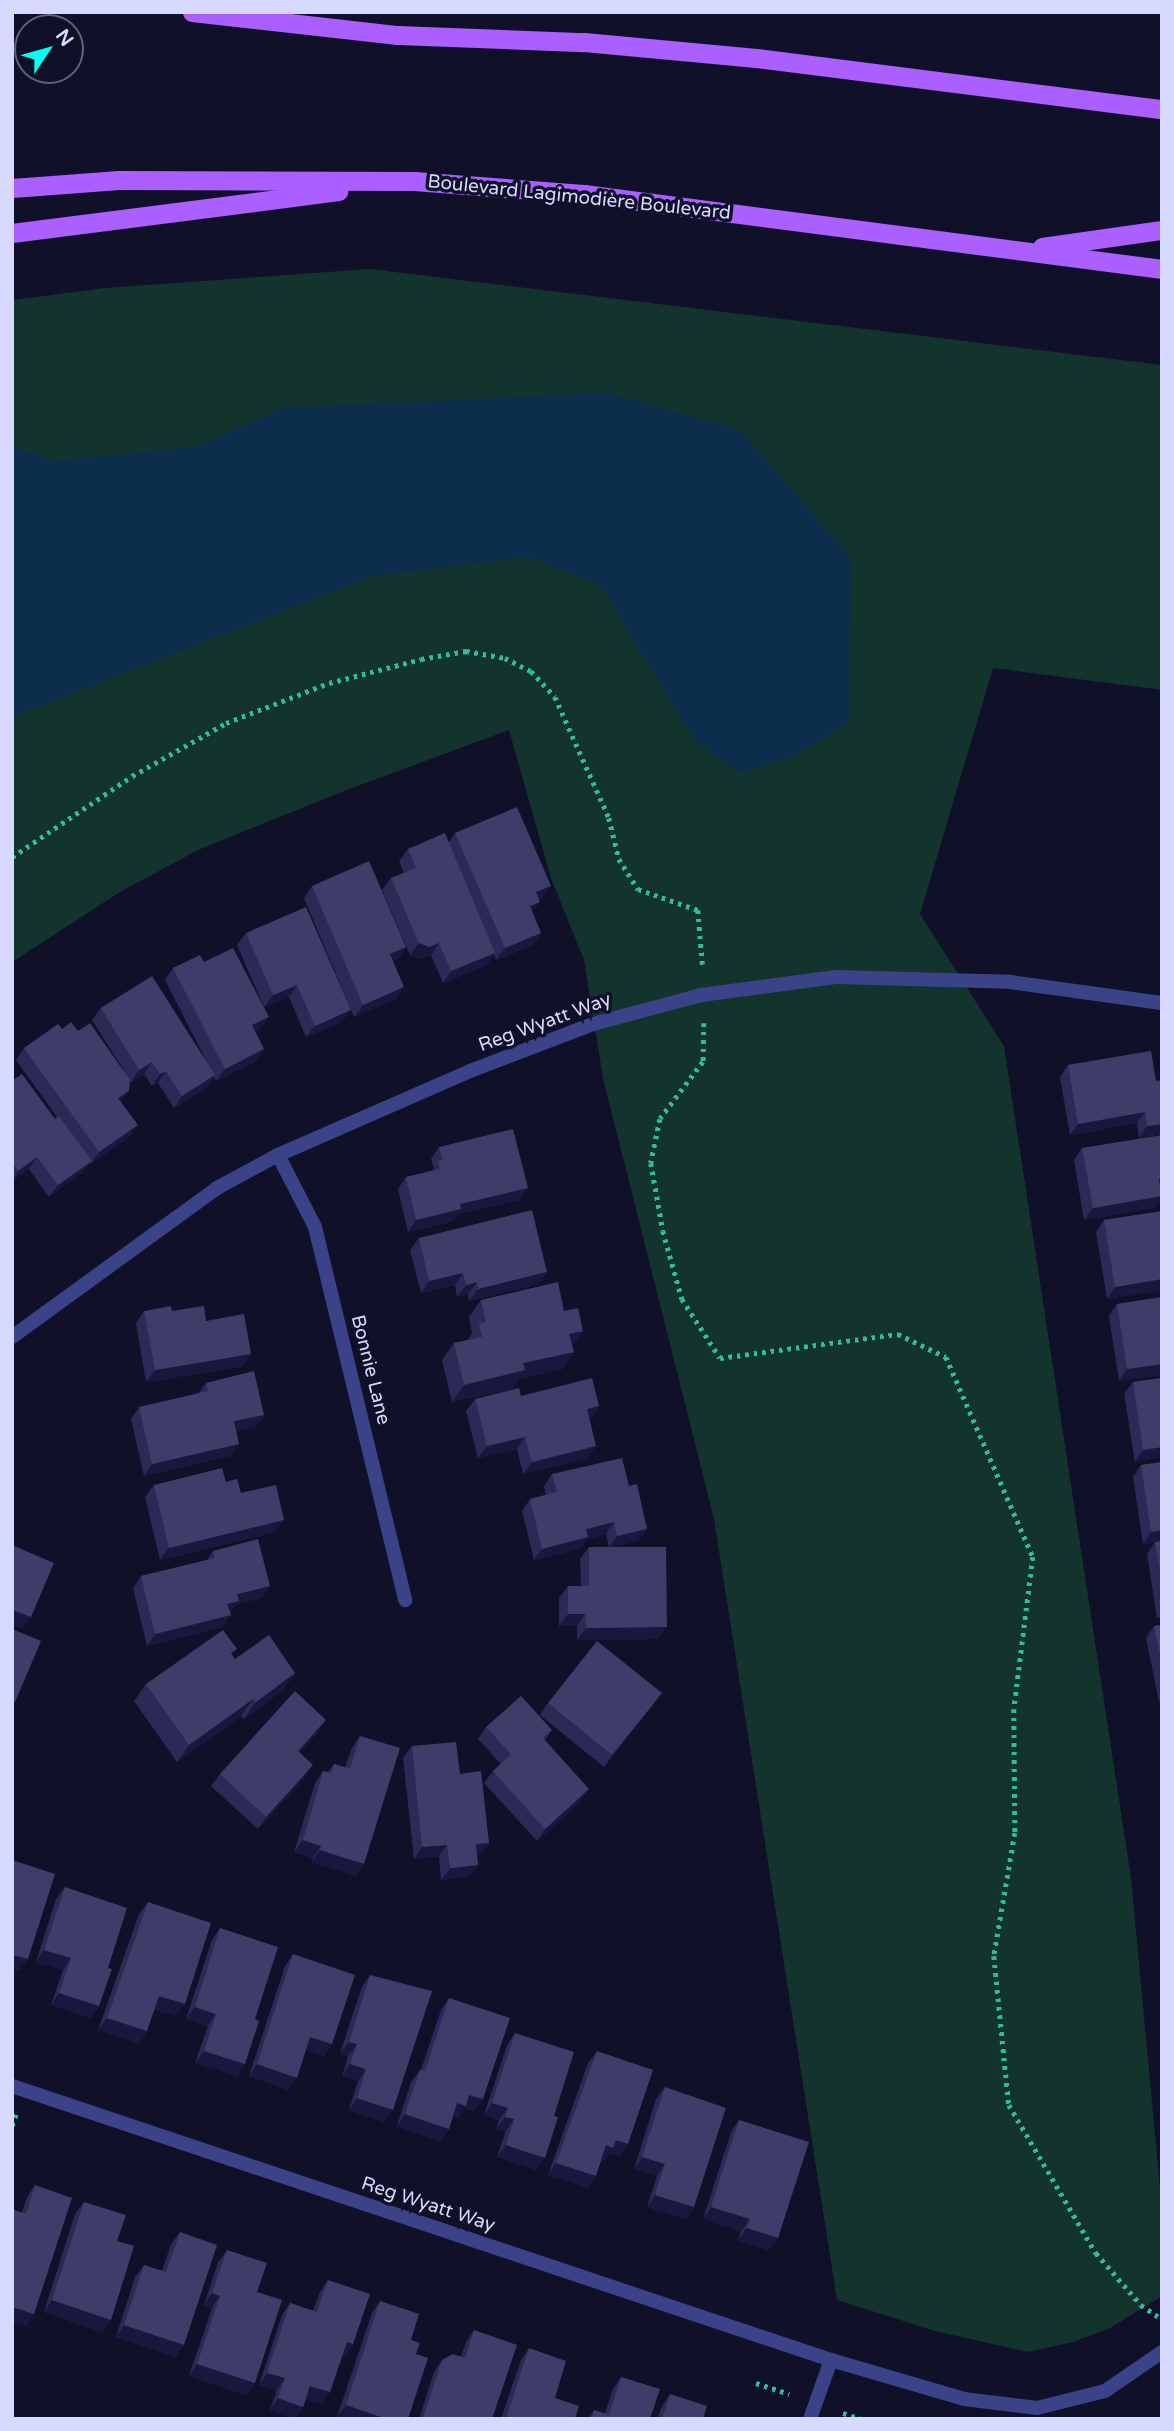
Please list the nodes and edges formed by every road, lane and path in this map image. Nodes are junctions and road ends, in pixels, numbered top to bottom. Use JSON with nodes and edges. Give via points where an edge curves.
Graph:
{"nodes":[{"id":1,"x":192,"y":12,"type":"edge"},
{"id":2,"x":1162,"y":108,"type":"edge"},
{"id":3,"x":414,"y":181,"type":"junction"},
{"id":4,"x":12,"y":188,"type":"edge"},
{"id":5,"x":1162,"y":230,"type":"edge"},
{"id":6,"x":12,"y":233,"type":"edge"},
{"id":7,"x":1017,"y":251,"type":"junction"},
{"id":8,"x":1162,"y":269,"type":"edge"},
{"id":9,"x":12,"y":857,"type":"edge"},
{"id":10,"x":705,"y":994,"type":"junction"},
{"id":11,"x":1162,"y":1003,"type":"edge"},
{"id":12,"x":278,"y":1155,"type":"junction"},
{"id":13,"x":12,"y":1338,"type":"edge"},
{"id":14,"x":405,"y":1600,"type":"dead end"},
{"id":15,"x":12,"y":2086,"type":"edge"},
{"id":16,"x":1162,"y":2319,"type":"edge"},
{"id":17,"x":1162,"y":2352,"type":"edge"},
{"id":18,"x":831,"y":2360,"type":"junction"},
{"id":19,"x":810,"y":2419,"type":"edge"}],
"edges":[{"from":1,"to":2,"type":"main road","via":[[398,35],[584,42],[756,58]]},
{"from":3,"to":4,"type":"main road","name":"Boulevard Lagimodière Boulevard","via":[[119,180]]},
{"from":3,"to":6,"type":"main road"},
{"from":3,"to":7,"type":"main road","name":"Boulevard Lagimodière Boulevard","via":[[584,194]]},
{"from":5,"to":7,"type":"main road","name":"Boulevard Lagimodière Boulevard"},
{"from":7,"to":8,"type":"main road","name":"Boulevard Lagimodière Boulevard"},
{"from":9,"to":10,"type":"path","via":[[132,776],[226,723],[329,683],[421,659],[466,651],[505,657],[531,671],[555,697],[610,818],[619,859],[638,889],[698,910]]},
{"from":10,"to":11,"type":"street","name":"Reg Wyatt Way","via":[[836,977],[1010,982]]},
{"from":10,"to":12,"type":"street","name":"Reg Wyatt Way","via":[[593,1024]]},
{"from":10,"to":16,"type":"path","via":[[703,1062],[660,1119],[651,1163],[663,1231],[682,1298],[720,1358],[898,1334],[946,1357],[1033,1557],[1014,1709],[1015,1833],[994,1956],[1009,2105],[1096,2253],[1141,2305]]},
{"from":12,"to":13,"type":"street","name":"Reg Wyatt Way","via":[[217,1188]]},
{"from":12,"to":14,"type":"street","name":"Bonnie Lane","via":[[315,1227]]},
{"from":15,"to":18,"type":"street","name":"Reg Wyatt Way"},
{"from":17,"to":18,"type":"street","name":"Reg Wyatt Way","via":[[1105,2390],[1037,2408],[964,2399]]},
{"from":18,"to":19,"type":"street"}]}
